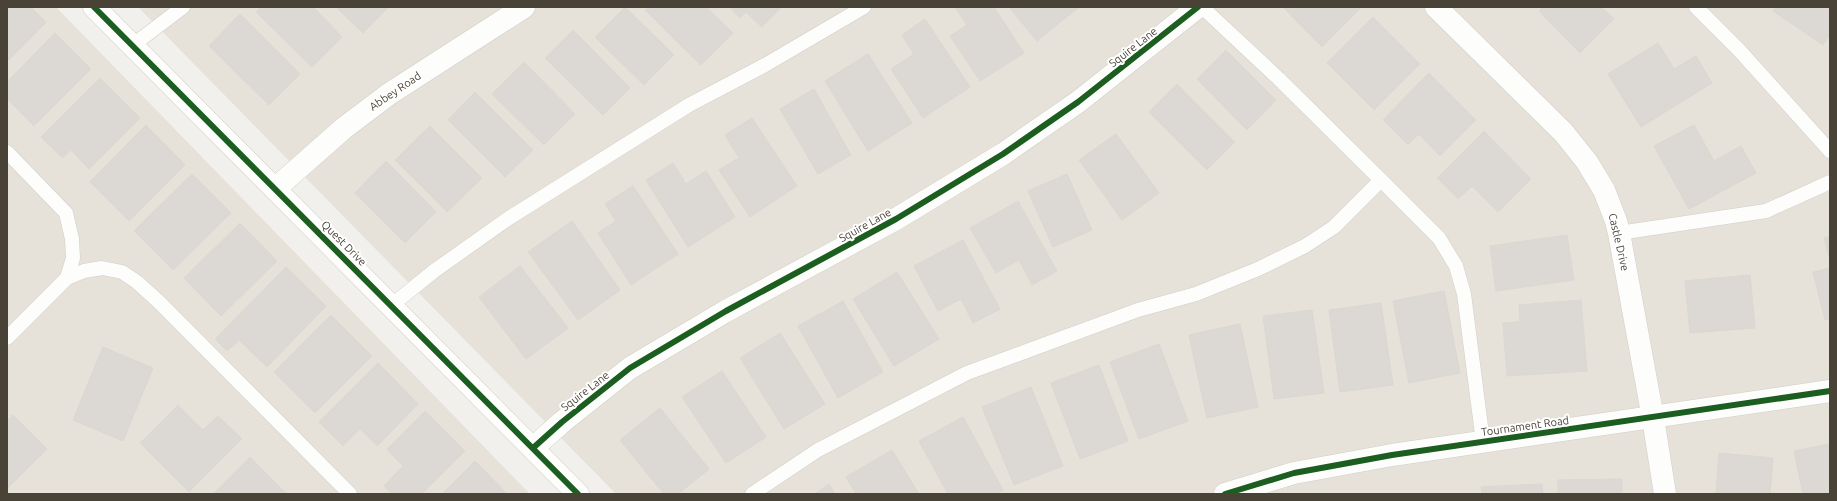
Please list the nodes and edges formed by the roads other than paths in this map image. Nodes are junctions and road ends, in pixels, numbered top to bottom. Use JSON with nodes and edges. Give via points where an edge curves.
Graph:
{"nodes":[{"id":1,"x":94,"y":7,"type":"edge"},
{"id":2,"x":183,"y":7,"type":"edge"},
{"id":3,"x":524,"y":7,"type":"edge"},
{"id":4,"x":864,"y":7,"type":"edge"},
{"id":5,"x":1198,"y":7,"type":"edge"},
{"id":6,"x":1202,"y":7,"type":"edge"},
{"id":7,"x":1436,"y":7,"type":"edge"},
{"id":8,"x":1696,"y":7,"type":"edge"},
{"id":9,"x":133,"y":45,"type":"junction"},
{"id":10,"x":1830,"y":150,"type":"edge"},
{"id":11,"x":7,"y":152,"type":"edge"},
{"id":12,"x":1381,"y":180,"type":"junction"},
{"id":13,"x":1830,"y":182,"type":"edge"},
{"id":14,"x":276,"y":188,"type":"junction"},
{"id":15,"x":1619,"y":233,"type":"junction"},
{"id":16,"x":67,"y":278,"type":"junction"},
{"id":17,"x":392,"y":306,"type":"junction"},
{"id":18,"x":7,"y":338,"type":"edge"},
{"id":19,"x":1830,"y":391,"type":"edge"},
{"id":20,"x":1653,"y":418,"type":"junction"},
{"id":21,"x":1483,"y":442,"type":"junction"},
{"id":22,"x":533,"y":448,"type":"junction"},
{"id":23,"x":350,"y":494,"type":"edge"},
{"id":24,"x":578,"y":494,"type":"edge"},
{"id":25,"x":752,"y":494,"type":"edge"},
{"id":26,"x":1225,"y":494,"type":"edge"},
{"id":27,"x":1665,"y":494,"type":"edge"}],
"edges":[{"from":1,"to":9,"type":"street","name":"Quest Drive"},
{"from":2,"to":9,"type":"lane"},
{"from":3,"to":14,"type":"street","name":"Abbey Road","via":[[389,94],[344,128]]},
{"from":4,"to":17,"type":"lane","via":[[689,105],[509,218],[434,271]]},
{"from":5,"to":22,"type":"street","name":"Squire Lane","via":[[1078,102],[1003,154],[896,219],[726,311],[630,368]]},
{"from":6,"to":12,"type":"lane"},
{"from":7,"to":15,"type":"street","name":"Castle Drive","via":[[1563,132],[1587,162],[1604,190]]},
{"from":8,"to":10,"type":"lane"},
{"from":9,"to":14,"type":"street","name":"Quest Drive"},
{"from":11,"to":16,"type":"lane","via":[[66,213],[73,258]]},
{"from":12,"to":21,"type":"lane","via":[[1439,238],[1456,266],[1464,294]]},
{"from":12,"to":25,"type":"lane","via":[[1334,227],[1305,246],[1258,269],[1196,294],[1138,310],[967,373],[818,450]]},
{"from":13,"to":15,"type":"lane","via":[[1766,211]]},
{"from":14,"to":17,"type":"street","name":"Quest Drive"},
{"from":15,"to":20,"type":"street","name":"Castle Drive"},
{"from":16,"to":18,"type":"lane"},
{"from":16,"to":23,"type":"lane","via":[[84,270],[102,268],[122,272],[137,282]]},
{"from":17,"to":22,"type":"street","name":"Quest Drive"},
{"from":19,"to":20,"type":"street","name":"Tournament Road"},
{"from":20,"to":21,"type":"street","name":"Tournament Road"},
{"from":20,"to":27,"type":"street","name":"Castle Drive"},
{"from":21,"to":26,"type":"street","name":"Tournament Road","via":[[1294,473]]},
{"from":22,"to":24,"type":"street","name":"Quest Drive"}]}
